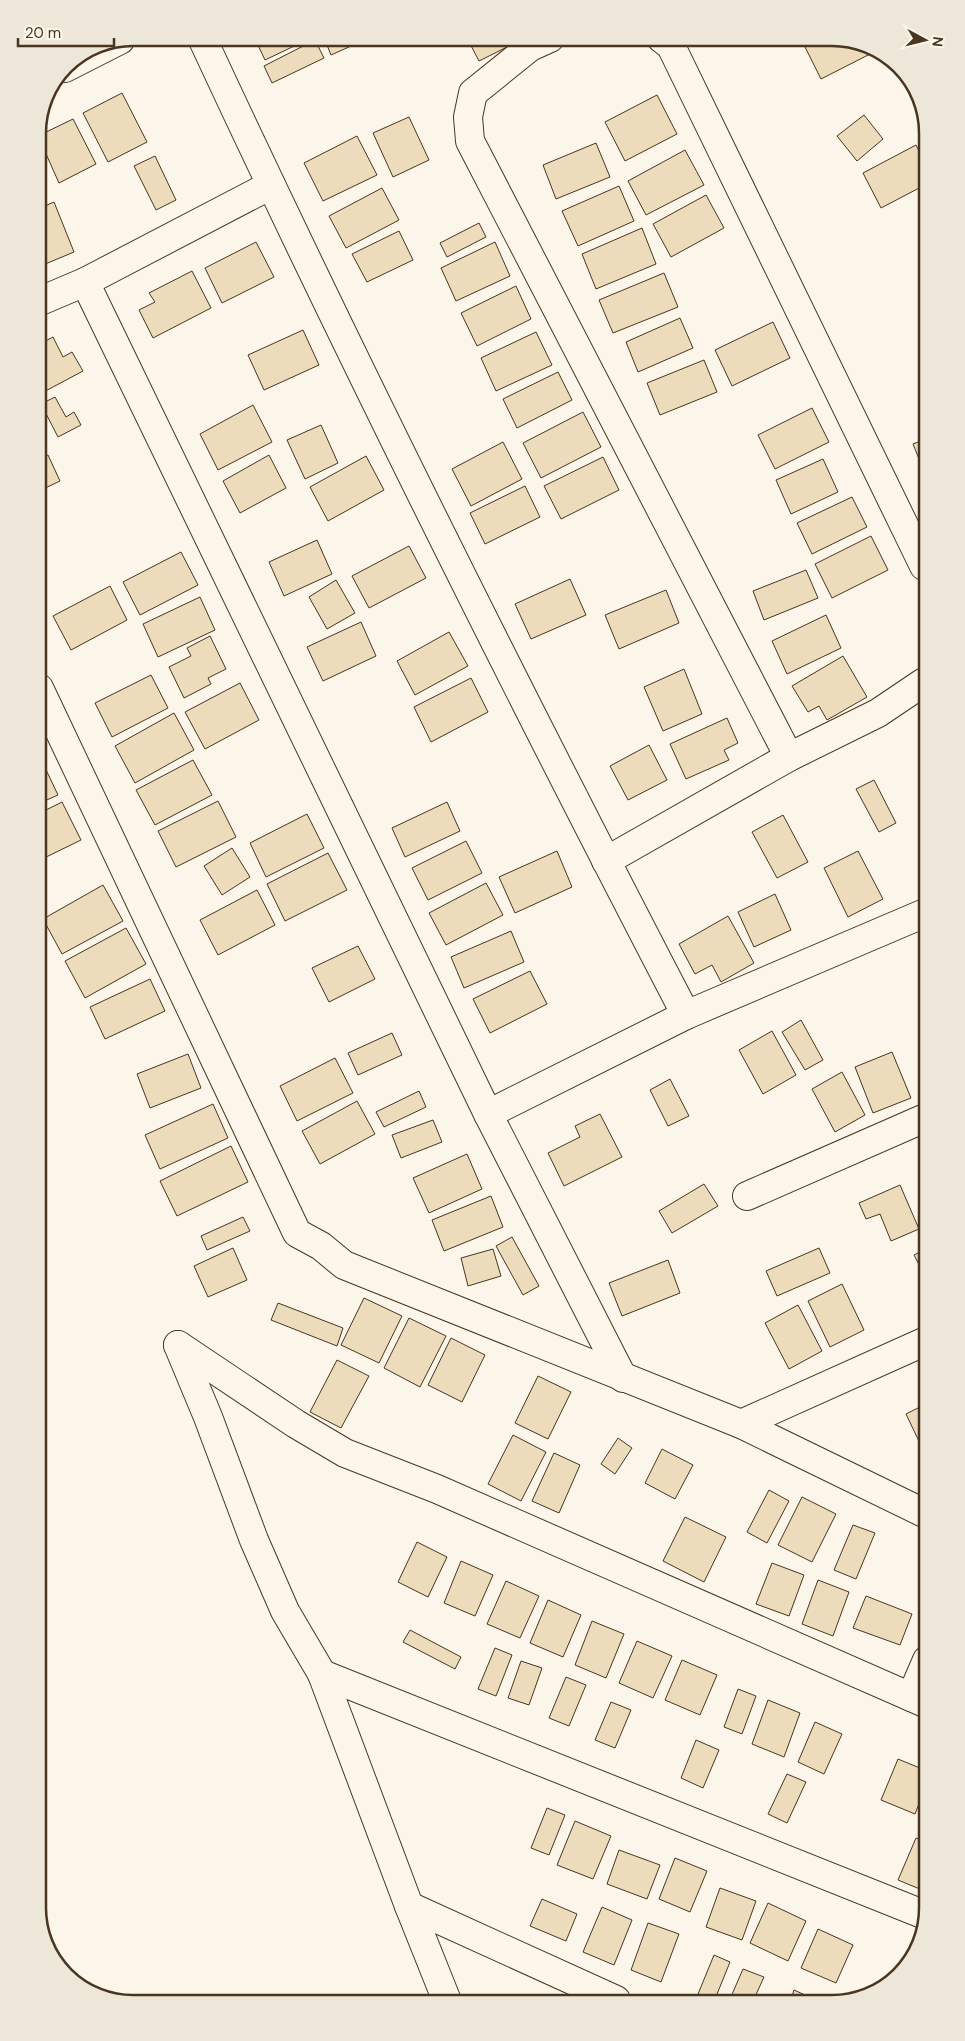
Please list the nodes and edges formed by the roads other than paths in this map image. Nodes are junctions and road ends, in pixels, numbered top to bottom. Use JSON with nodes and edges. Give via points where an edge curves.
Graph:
{"nodes":[{"id":1,"x":206,"y":46,"type":"edge"},
{"id":2,"x":532,"y":46,"type":"edge"},
{"id":3,"x":671,"y":46,"type":"edge"},
{"id":4,"x":270,"y":185,"type":"junction"},
{"id":5,"x":85,"y":282,"type":"junction"},
{"id":6,"x":46,"y":299,"type":"edge"},
{"id":7,"x":919,"y":556,"type":"edge"},
{"id":8,"x":919,"y":685,"type":"edge"},
{"id":9,"x":46,"y":703,"type":"edge"},
{"id":10,"x":789,"y":757,"type":"junction"},
{"id":11,"x":606,"y":862,"type":"junction"},
{"id":12,"x":919,"y":916,"type":"edge"},
{"id":13,"x":686,"y":1015,"type":"junction"},
{"id":14,"x":488,"y":1114,"type":"junction"},
{"id":15,"x":919,"y":1121,"type":"edge"},
{"id":16,"x":747,"y":1196,"type":"dead end"},
{"id":17,"x":919,"y":1344,"type":"edge"},
{"id":18,"x":623,"y":1378,"type":"junction"},
{"id":19,"x":741,"y":1424,"type":"junction"},
{"id":20,"x":919,"y":1511,"type":"edge"},
{"id":21,"x":322,"y":1674,"type":"junction"},
{"id":22,"x":919,"y":1701,"type":"edge"},
{"id":23,"x":409,"y":1906,"type":"junction"},
{"id":24,"x":919,"y":1912,"type":"edge"},
{"id":25,"x":445,"y":1995,"type":"edge"},
{"id":26,"x":605,"y":1995,"type":"edge"}],
"edges":[{"from":1,"to":4,"type":"street"},
{"from":2,"to":10,"type":"street","via":[[473,93],[468,117],[470,141]]},
{"from":3,"to":7,"type":"street"},
{"from":4,"to":5,"type":"street"},
{"from":4,"to":11,"type":"street","via":[[441,536]]},
{"from":5,"to":6,"type":"street"},
{"from":5,"to":14,"type":"street"},
{"from":8,"to":10,"type":"street","via":[[878,713]]},
{"from":9,"to":18,"type":"street","via":[[297,1233],[322,1246],[344,1265]]},
{"from":10,"to":11,"type":"street"},
{"from":11,"to":13,"type":"street"},
{"from":12,"to":13,"type":"street"},
{"from":13,"to":14,"type":"street"},
{"from":14,"to":18,"type":"street"},
{"from":15,"to":16,"type":"street"},
{"from":17,"to":19,"type":"street"},
{"from":18,"to":19,"type":"street"},
{"from":19,"to":20,"type":"street"},
{"from":21,"to":22,"type":"street","via":[[285,1610],[254,1540],[178,1345],[345,1453],[436,1489]]},
{"from":21,"to":23,"type":"street"},
{"from":21,"to":24,"type":"street"},
{"from":23,"to":25,"type":"street"},
{"from":23,"to":26,"type":"street"}]}
